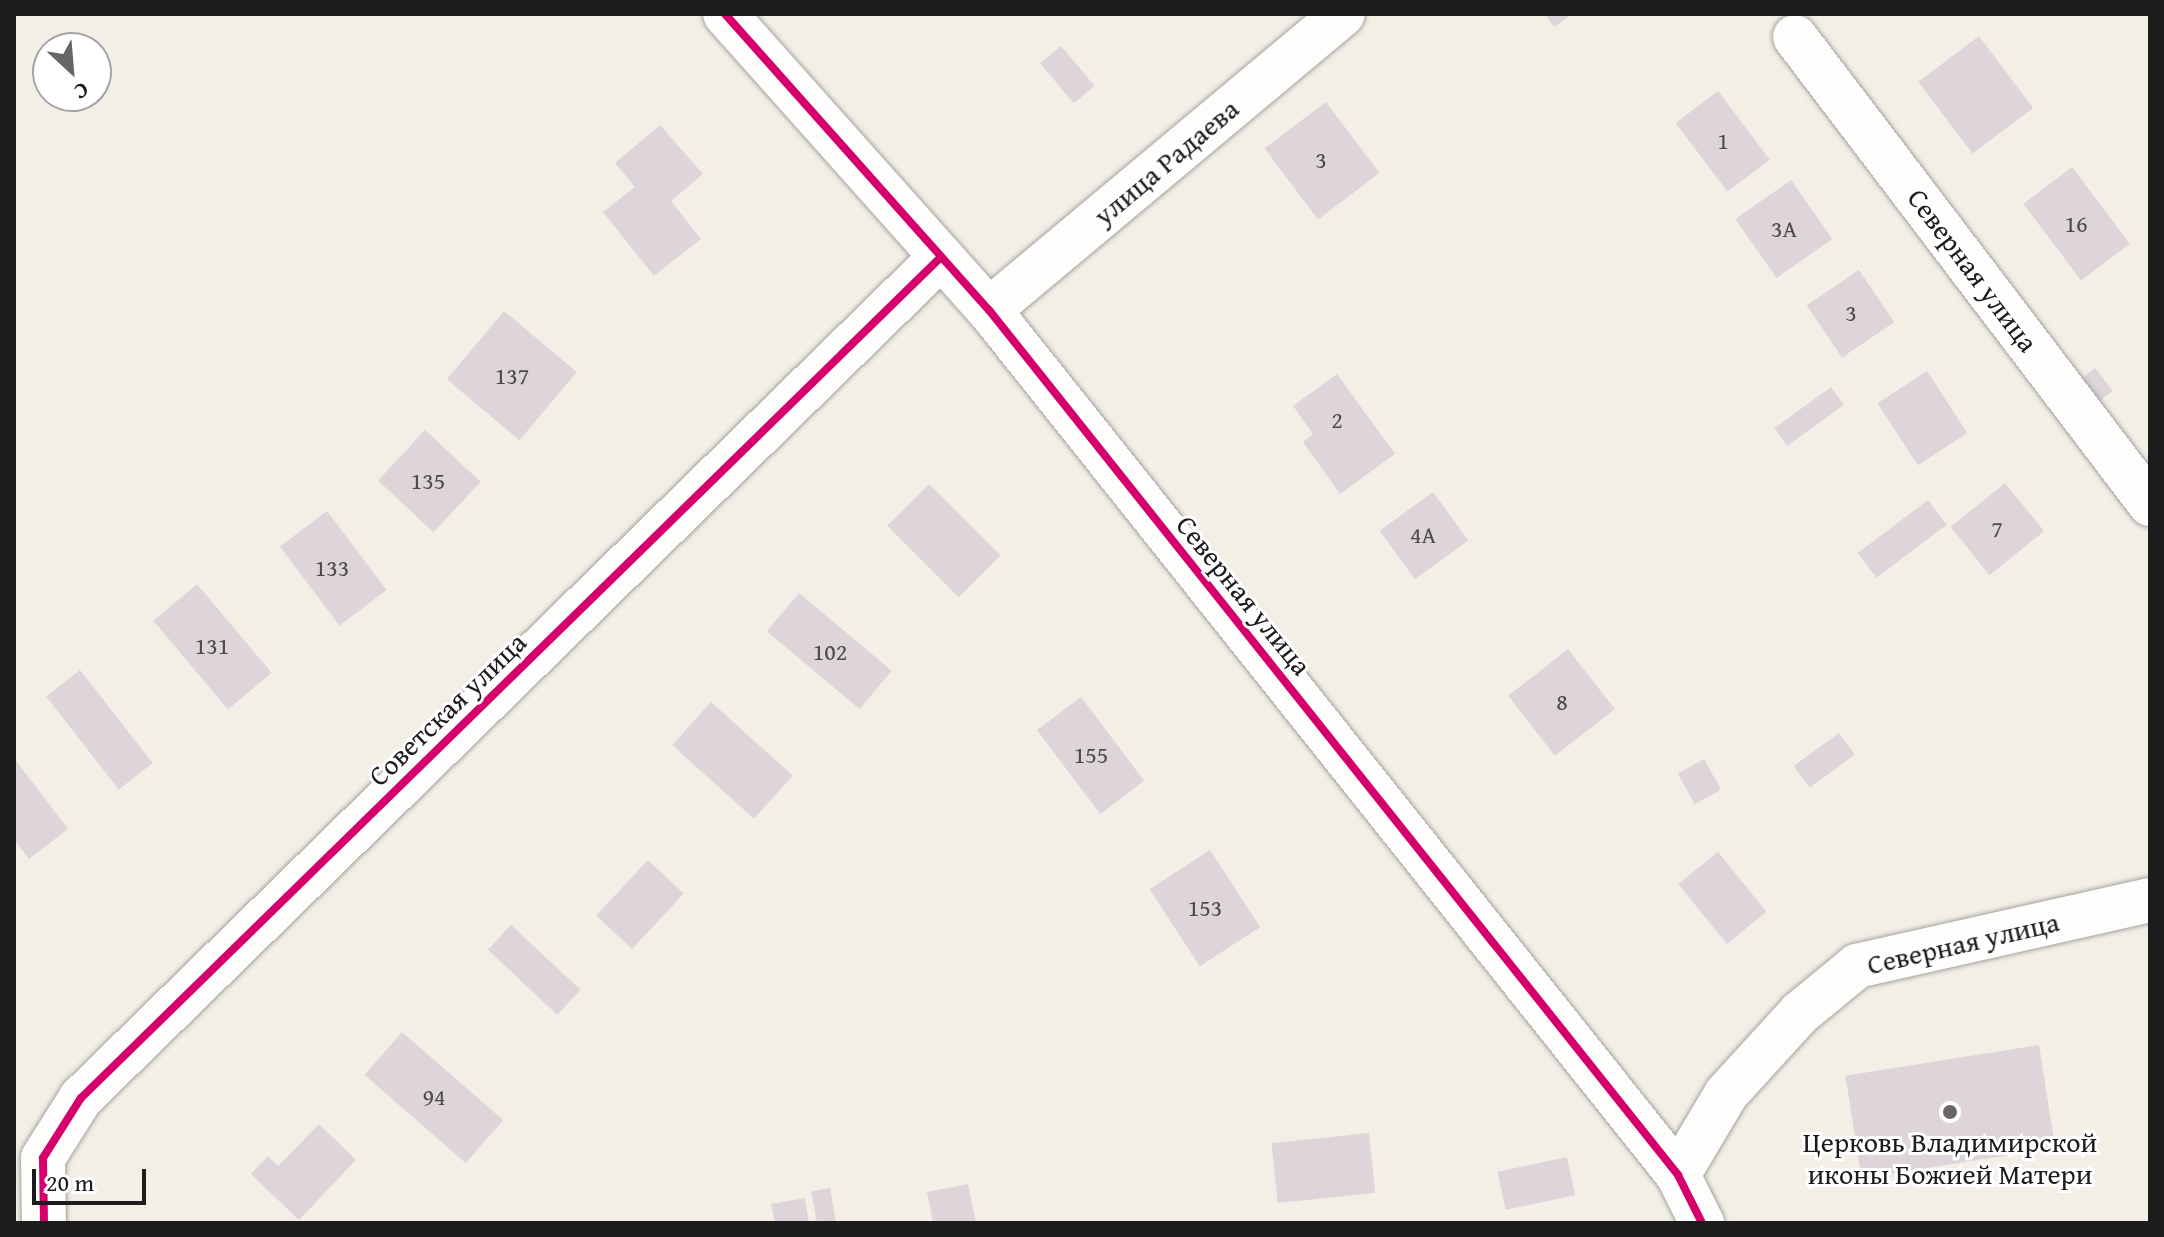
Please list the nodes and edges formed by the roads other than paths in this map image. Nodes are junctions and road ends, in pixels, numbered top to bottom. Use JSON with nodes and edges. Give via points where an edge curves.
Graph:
{"nodes":[{"id":1,"x":725,"y":14,"type":"edge"},
{"id":2,"x":1343,"y":14,"type":"edge"},
{"id":3,"x":1795,"y":37,"type":"dead end"},
{"id":4,"x":941,"y":257,"type":"junction"},
{"id":5,"x":989,"y":310,"type":"junction"},
{"id":6,"x":2150,"y":504,"type":"edge"},
{"id":7,"x":2150,"y":900,"type":"edge"},
{"id":8,"x":1678,"y":1175,"type":"junction"},
{"id":9,"x":44,"y":1223,"type":"edge"},
{"id":10,"x":1702,"y":1223,"type":"edge"}],
"edges":[{"from":1,"to":4,"type":"street","name":"Северная улица"},
{"from":2,"to":5,"type":"street","name":"улица Радаева"},
{"from":3,"to":6,"type":"street","name":"Северная улица"},
{"from":4,"to":5,"type":"street","name":"Северная улица"},
{"from":4,"to":9,"type":"street","name":"Советская улица","via":[[81,1098],[43,1158]]},
{"from":5,"to":8,"type":"street","name":"Северная улица"},
{"from":7,"to":8,"type":"street","name":"Северная улица","via":[[1857,966],[1800,1013],[1726,1094]]},
{"from":8,"to":10,"type":"street","name":"Северная улица"}]}
